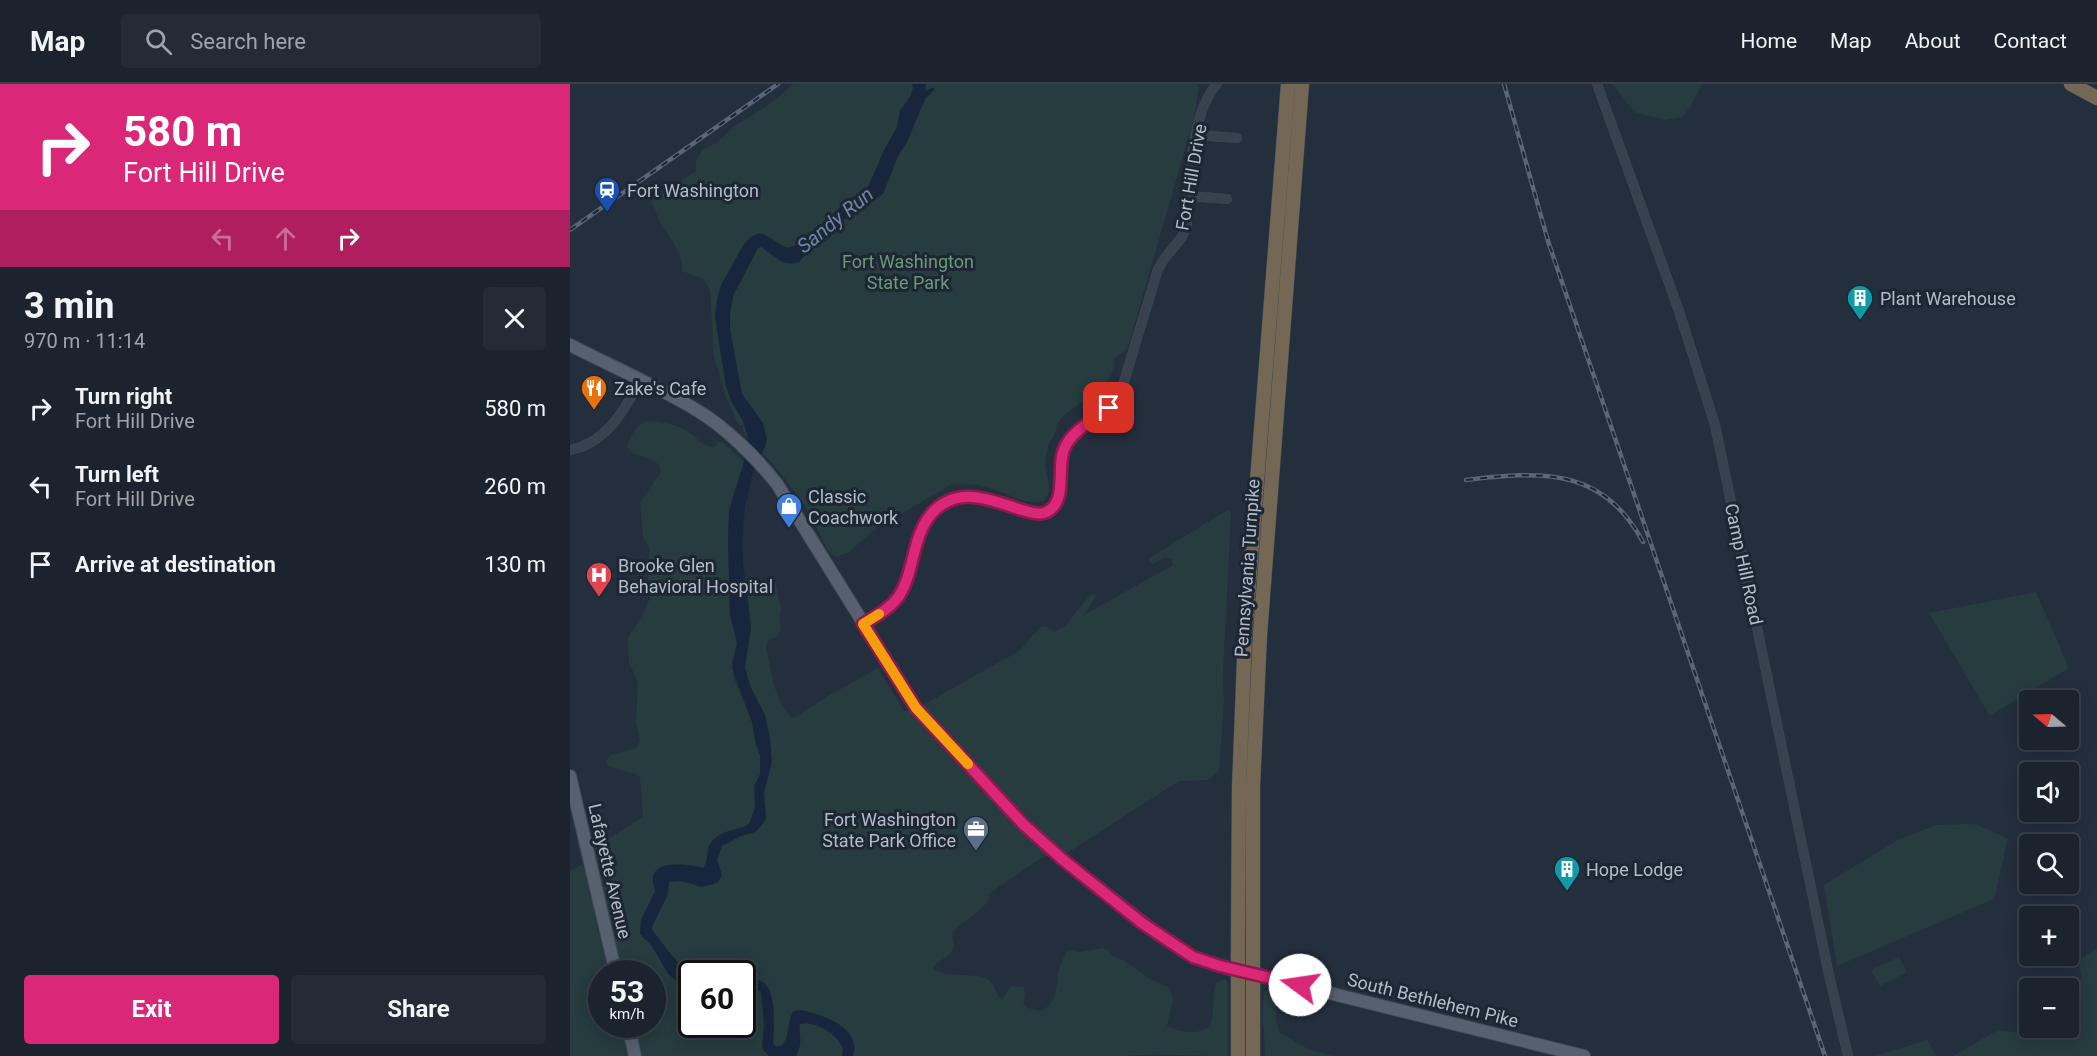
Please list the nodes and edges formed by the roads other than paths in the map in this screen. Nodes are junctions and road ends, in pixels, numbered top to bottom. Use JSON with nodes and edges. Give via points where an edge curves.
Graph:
{"nodes":[{"id":1,"x":1217,"y":84,"type":"edge"},
{"id":2,"x":1288,"y":84,"type":"edge"},
{"id":3,"x":1302,"y":84,"type":"edge"},
{"id":4,"x":1597,"y":84,"type":"edge"},
{"id":5,"x":2071,"y":84,"type":"edge"},
{"id":6,"x":2097,"y":98,"type":"edge"},
{"id":7,"x":1196,"y":135,"type":"junction"},
{"id":8,"x":1237,"y":138,"type":"dead end"},
{"id":9,"x":1189,"y":196,"type":"junction"},
{"id":10,"x":1227,"y":199,"type":"dead end"},
{"id":11,"x":570,"y":345,"type":"edge"},
{"id":12,"x":640,"y":381,"type":"junction"},
{"id":13,"x":570,"y":450,"type":"edge"},
{"id":14,"x":863,"y":624,"type":"junction"},
{"id":15,"x":570,"y":776,"type":"edge"},
{"id":16,"x":613,"y":960,"type":"edge"},
{"id":17,"x":631,"y":1038,"type":"edge"},
{"id":18,"x":1246,"y":1049,"type":"edge"},
{"id":19,"x":635,"y":1056,"type":"edge"},
{"id":20,"x":1584,"y":1056,"type":"edge"},
{"id":21,"x":1848,"y":1056,"type":"edge"}],
"edges":[{"from":1,"to":7,"type":"street","name":"Fort Hill Drive","via":[[1208,96]]},
{"from":2,"to":18,"type":"highway","name":"Pennsylvania Turnpike","bridge":true,"via":[[1245,635],[1239,788],[1238,997]]},
{"from":3,"to":18,"type":"highway","name":"Pennsylvania Turnpike","bridge":true,"via":[[1260,635],[1253,786],[1253,1003]]},
{"from":4,"to":21,"type":"street","name":"Camp Hill Road","via":[[1679,311],[1715,425]]},
{"from":5,"to":6,"type":"highway"},
{"from":7,"to":8,"type":"street"},
{"from":7,"to":9,"type":"street","name":"Fort Hill Drive"},
{"from":9,"to":10,"type":"street"},
{"from":9,"to":14,"type":"street","name":"Fort Hill Drive","via":[[1184,233],[1158,269],[1124,386],[1117,400],[1065,446],[1055,505],[1037,514],[967,495],[941,506],[921,529],[899,596],[885,611]]},
{"from":11,"to":12,"type":"main road","name":"South Bethlehem Pike"},
{"from":12,"to":13,"type":"street","via":[[611,426],[594,441]]},
{"from":12,"to":14,"type":"main road","name":"South Bethlehem Pike","via":[[695,409],[763,466]]},
{"from":14,"to":20,"type":"main road","name":"South Bethlehem Pike","via":[[916,708],[1023,824],[1142,923],[1193,957]]},
{"from":15,"to":16,"type":"main road","name":"Lafayette Avenue"},
{"from":17,"to":19,"type":"main road"}]}
